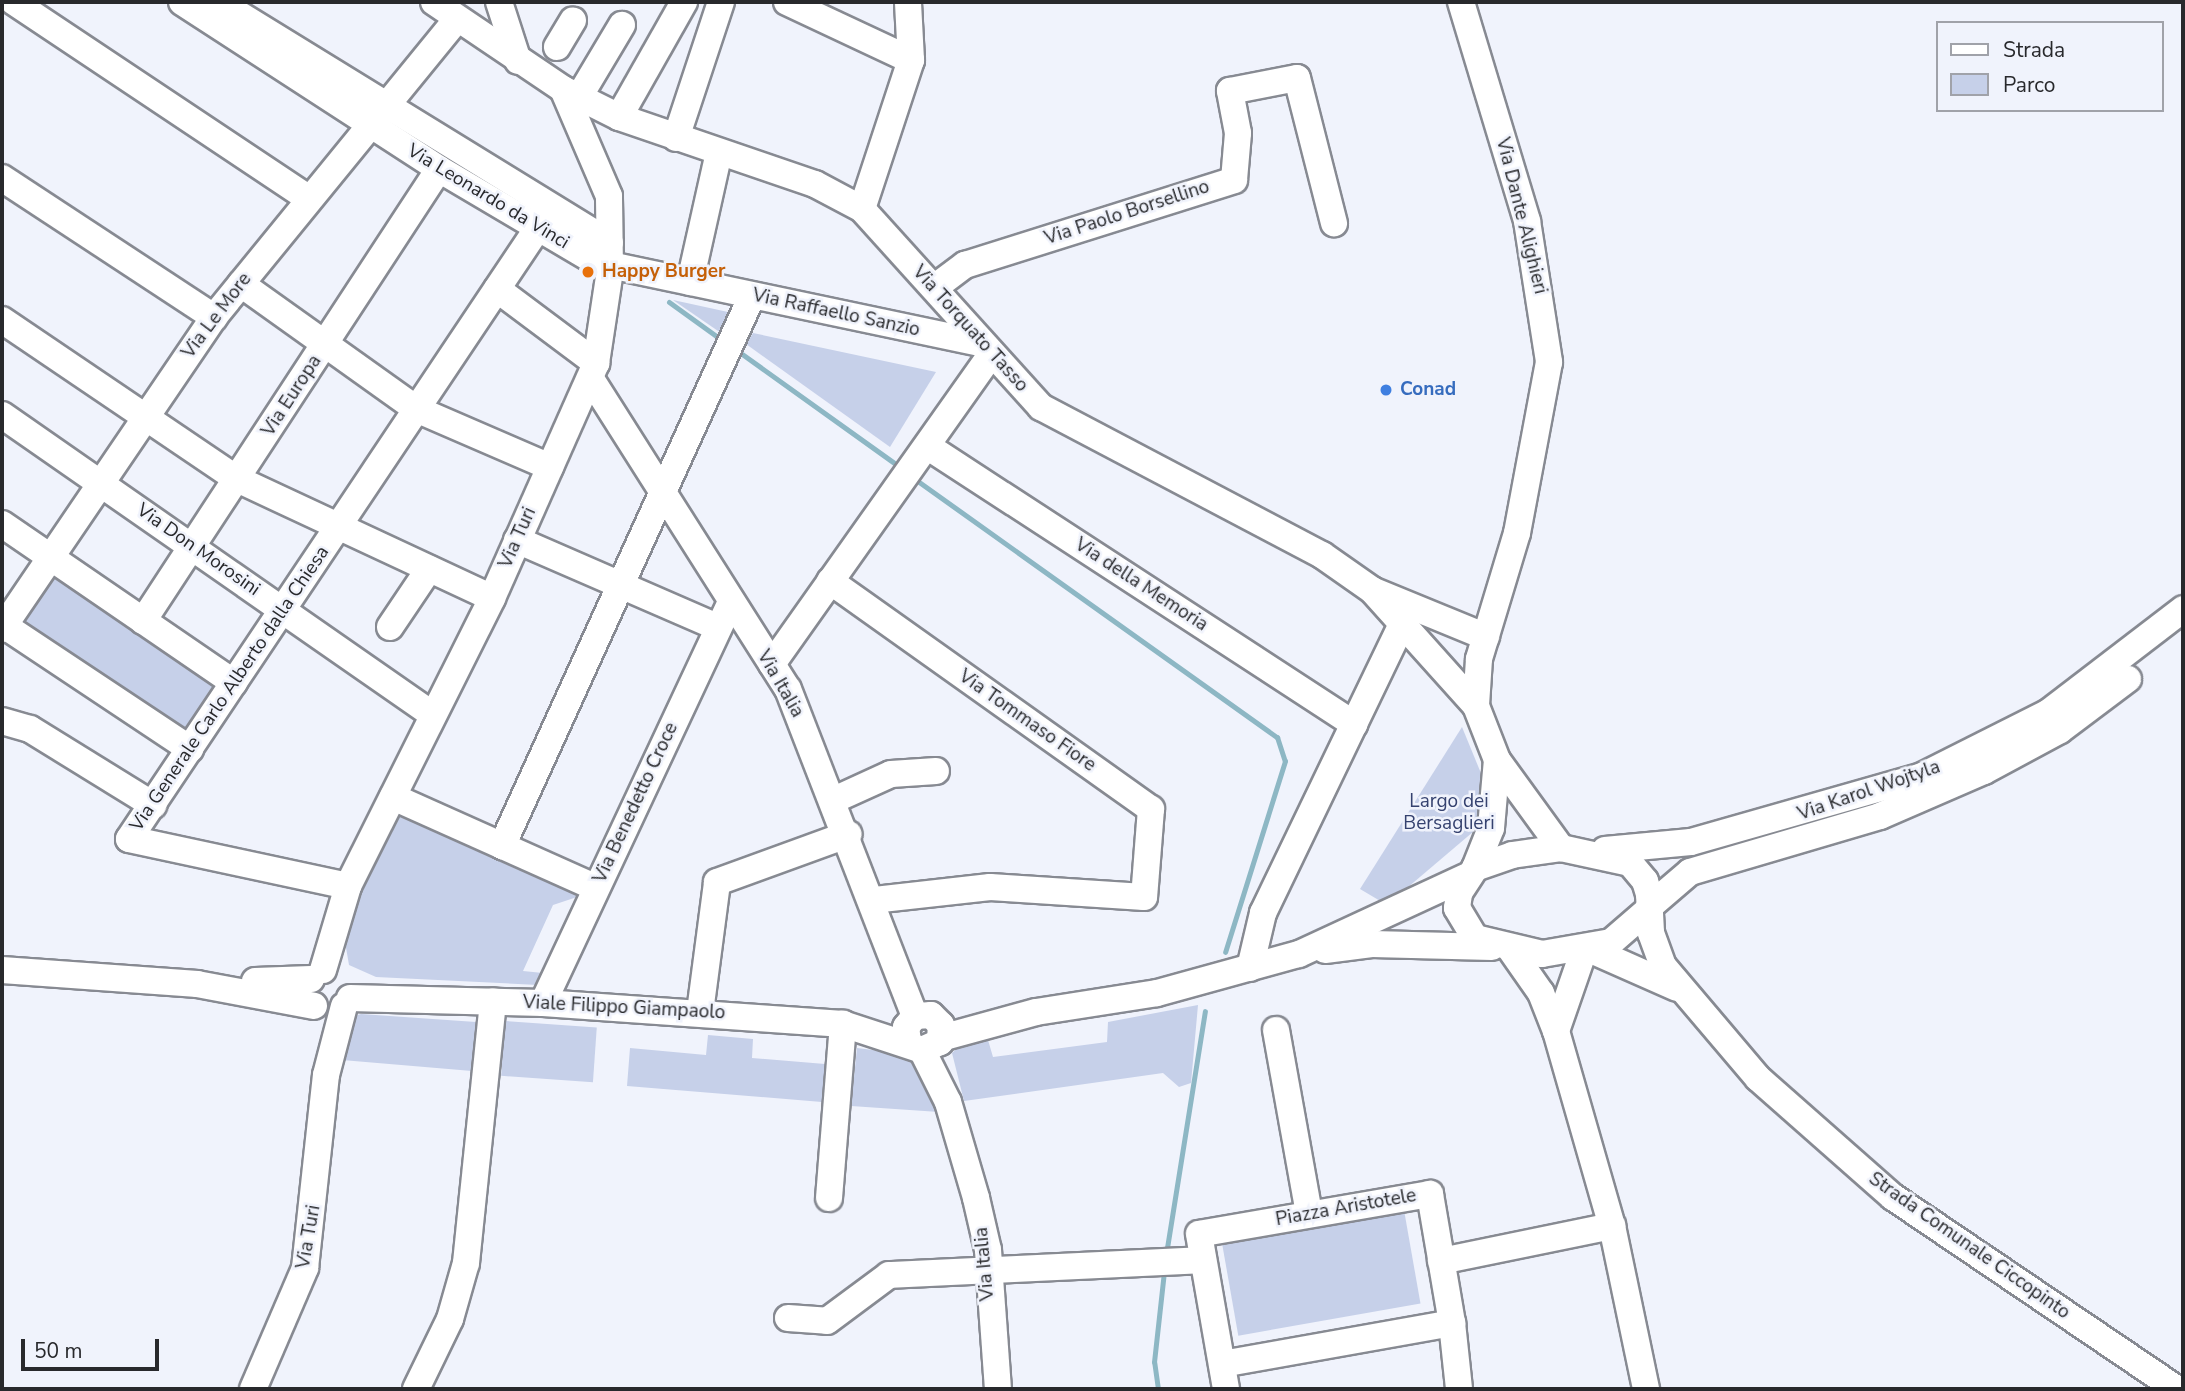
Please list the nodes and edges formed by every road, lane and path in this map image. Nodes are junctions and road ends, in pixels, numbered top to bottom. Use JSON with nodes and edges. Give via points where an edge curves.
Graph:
{"nodes":[{"id":1,"x":14,"y":2,"type":"edge"},
{"id":2,"x":181,"y":2,"type":"edge"},
{"id":3,"x":219,"y":2,"type":"edge"},
{"id":4,"x":434,"y":2,"type":"edge"},
{"id":5,"x":499,"y":2,"type":"edge"},
{"id":6,"x":684,"y":2,"type":"edge"},
{"id":7,"x":721,"y":2,"type":"edge"},
{"id":8,"x":787,"y":2,"type":"edge"},
{"id":9,"x":908,"y":2,"type":"edge"},
{"id":10,"x":1461,"y":2,"type":"edge"},
{"id":11,"x":821,"y":10,"type":"edge"},
{"id":12,"x":456,"y":20,"type":"junction"},
{"id":13,"x":573,"y":20,"type":"dead end"},
{"id":14,"x":622,"y":25,"type":"dead end"},
{"id":15,"x":911,"y":60,"type":"junction"},
{"id":16,"x":540,"y":61,"type":"junction"},
{"id":17,"x":571,"y":93,"type":"junction"},
{"id":18,"x":373,"y":115,"type":"junction"},
{"id":19,"x":619,"y":117,"type":"junction"},
{"id":20,"x":676,"y":138,"type":"junction"},
{"id":21,"x":719,"y":152,"type":"junction"},
{"id":22,"x":439,"y":169,"type":"junction"},
{"id":23,"x":2,"y":178,"type":"edge"},
{"id":24,"x":308,"y":198,"type":"junction"},
{"id":25,"x":862,"y":209,"type":"junction"},
{"id":26,"x":1334,"y":223,"type":"dead end"},
{"id":27,"x":537,"y":229,"type":"junction"},
{"id":28,"x":610,"y":259,"type":"junction"},
{"id":29,"x":691,"y":282,"type":"junction"},
{"id":30,"x":241,"y":284,"type":"junction"},
{"id":31,"x":934,"y":288,"type":"junction"},
{"id":32,"x":497,"y":289,"type":"junction"},
{"id":33,"x":752,"y":296,"type":"junction"},
{"id":34,"x":214,"y":317,"type":"junction"},
{"id":35,"x":2,"y":320,"type":"edge"},
{"id":36,"x":325,"y":345,"type":"junction"},
{"id":37,"x":985,"y":349,"type":"junction"},
{"id":38,"x":594,"y":371,"type":"junction"},
{"id":39,"x":416,"y":409,"type":"junction"},
{"id":40,"x":143,"y":414,"type":"junction"},
{"id":41,"x":2,"y":415,"type":"edge"},
{"id":42,"x":928,"y":446,"type":"junction"},
{"id":43,"x":550,"y":467,"type":"junction"},
{"id":44,"x":237,"y":479,"type":"junction"},
{"id":45,"x":99,"y":481,"type":"junction"},
{"id":46,"x":662,"y":490,"type":"junction"},
{"id":47,"x":2,"y":524,"type":"edge"},
{"id":48,"x":338,"y":527,"type":"junction"},
{"id":49,"x":517,"y":540,"type":"junction"},
{"id":50,"x":193,"y":546,"type":"junction"},
{"id":51,"x":50,"y":557,"type":"junction"},
{"id":52,"x":429,"y":569,"type":"junction"},
{"id":53,"x":830,"y":581,"type":"junction"},
{"id":54,"x":618,"y":584,"type":"junction"},
{"id":55,"x":1372,"y":590,"type":"junction"},
{"id":56,"x":492,"y":598,"type":"junction"},
{"id":57,"x":730,"y":604,"type":"junction"},
{"id":58,"x":2183,"y":609,"type":"edge"},
{"id":59,"x":283,"y":610,"type":"junction"},
{"id":60,"x":143,"y":621,"type":"junction"},
{"id":61,"x":1402,"y":624,"type":"junction"},
{"id":62,"x":3,"y":626,"type":"edge"},
{"id":63,"x":390,"y":628,"type":"dead end"},
{"id":64,"x":717,"y":628,"type":"junction"},
{"id":65,"x":2183,"y":634,"type":"edge"},
{"id":66,"x":1426,"y":647,"type":"junction"},
{"id":67,"x":1482,"y":648,"type":"junction"},
{"id":68,"x":772,"y":664,"type":"junction"},
{"id":69,"x":234,"y":683,"type":"junction"},
{"id":70,"x":1476,"y":706,"type":"junction"},
{"id":71,"x":433,"y":715,"type":"junction"},
{"id":72,"x":2,"y":721,"type":"edge"},
{"id":73,"x":1354,"y":724,"type":"junction"},
{"id":74,"x":190,"y":749,"type":"junction"},
{"id":75,"x":1497,"y":760,"type":"junction"},
{"id":76,"x":936,"y":771,"type":"dead end"},
{"id":77,"x":393,"y":797,"type":"junction"},
{"id":78,"x":836,"y":799,"type":"junction"},
{"id":79,"x":153,"y":806,"type":"junction"},
{"id":80,"x":849,"y":834,"type":"junction"},
{"id":81,"x":502,"y":846,"type":"junction"},
{"id":82,"x":1561,"y":848,"type":"junction"},
{"id":83,"x":1594,"y":851,"type":"junction"},
{"id":84,"x":1471,"y":873,"type":"junction"},
{"id":85,"x":348,"y":886,"type":"junction"},
{"id":86,"x":596,"y":888,"type":"junction"},
{"id":87,"x":875,"y":900,"type":"junction"},
{"id":88,"x":1649,"y":908,"type":"junction"},
{"id":89,"x":1502,"y":948,"type":"junction"},
{"id":90,"x":1587,"y":950,"type":"junction"},
{"id":91,"x":1299,"y":954,"type":"junction"},
{"id":92,"x":1250,"y":968,"type":"junction"},
{"id":93,"x":2,"y":970,"type":"edge"},
{"id":94,"x":317,"y":974,"type":"junction"},
{"id":95,"x":197,"y":984,"type":"junction"},
{"id":96,"x":1687,"y":995,"type":"junction"},
{"id":97,"x":335,"y":1000,"type":"junction"},
{"id":98,"x":493,"y":1001,"type":"junction"},
{"id":99,"x":543,"y":1003,"type":"junction"},
{"id":100,"x":700,"y":1012,"type":"junction"},
{"id":101,"x":843,"y":1024,"type":"junction"},
{"id":102,"x":1276,"y":1030,"type":"dead end"},
{"id":103,"x":1556,"y":1031,"type":"junction"},
{"id":104,"x":925,"y":1032,"type":"junction"},
{"id":105,"x":829,"y":1198,"type":"dead end"},
{"id":106,"x":1309,"y":1214,"type":"junction"},
{"id":107,"x":1612,"y":1226,"type":"junction"},
{"id":108,"x":1197,"y":1260,"type":"junction"},
{"id":109,"x":1441,"y":1261,"type":"junction"},
{"id":110,"x":989,"y":1266,"type":"junction"},
{"id":111,"x":788,"y":1318,"type":"dead end"},
{"id":112,"x":1452,"y":1323,"type":"junction"},
{"id":113,"x":1224,"y":1376,"type":"edge"},
{"id":114,"x":253,"y":1389,"type":"edge"},
{"id":115,"x":416,"y":1389,"type":"edge"},
{"id":116,"x":998,"y":1389,"type":"edge"},
{"id":117,"x":1459,"y":1389,"type":"edge"},
{"id":118,"x":1646,"y":1389,"type":"edge"},
{"id":119,"x":2177,"y":1389,"type":"edge"}],
"edges":[{"from":1,"to":24,"type":"street"},
{"from":2,"to":18,"type":"street"},
{"from":3,"to":18,"type":"street"},
{"from":4,"to":12,"type":"street","name":"Via Torquato Tasso"},
{"from":5,"to":16,"type":"street"},
{"from":6,"to":19,"type":"street"},
{"from":7,"to":20,"type":"street"},
{"from":8,"to":11,"type":"street"},
{"from":9,"to":15,"type":"street"},
{"from":10,"to":67,"type":"street","name":"Via Dante Alighieri","via":[[1527,221],[1548,338],[1539,436]]},
{"from":11,"to":15,"type":"street"},
{"from":12,"to":16,"type":"street","name":"Via Torquato Tasso"},
{"from":12,"to":18,"type":"street","name":"Via Le More"},
{"from":13,"to":16,"type":"street"},
{"from":14,"to":17,"type":"street"},
{"from":15,"to":25,"type":"street"},
{"from":16,"to":17,"type":"street","name":"Via Torquato Tasso"},
{"from":17,"to":19,"type":"street","name":"Via Torquato Tasso"},
{"from":17,"to":28,"type":"street","name":"Via Turi","via":[[609,195]]},
{"from":18,"to":22,"type":"street","name":"Via Leonardo da Vinci"},
{"from":18,"to":24,"type":"street","name":"Via Le More"},
{"from":18,"to":28,"type":"street"},
{"from":19,"to":20,"type":"street","name":"Via Torquato Tasso"},
{"from":20,"to":21,"type":"street","name":"Via Torquato Tasso"},
{"from":21,"to":25,"type":"street","name":"Via Torquato Tasso","via":[[815,184]]},
{"from":21,"to":29,"type":"street"},
{"from":22,"to":27,"type":"street","name":"Via Leonardo da Vinci"},
{"from":22,"to":36,"type":"street","name":"Via Europa"},
{"from":23,"to":34,"type":"street"},
{"from":24,"to":30,"type":"street","name":"Via Le More"},
{"from":25,"to":31,"type":"street","name":"Via Torquato Tasso"},
{"from":26,"to":31,"type":"street","name":"Via Paolo Borsellino","via":[[1297,78],[1230,91],[1238,133],[1234,180],[965,264]]},
{"from":27,"to":28,"type":"street","name":"Via Leonardo da Vinci"},
{"from":27,"to":32,"type":"street","name":"Via Generale Carlo Alberto dalla Chiesa"},
{"from":28,"to":29,"type":"street","name":"Via Raffaello Sanzio"},
{"from":28,"to":38,"type":"street","name":"Via Turi"},
{"from":29,"to":33,"type":"street","name":"Via Raffaello Sanzio"},
{"from":30,"to":34,"type":"street","name":"Via Le More"},
{"from":30,"to":36,"type":"street"},
{"from":31,"to":37,"type":"street","name":"Via Torquato Tasso"},
{"from":32,"to":38,"type":"street"},
{"from":32,"to":39,"type":"street","name":"Via Generale Carlo Alberto dalla Chiesa"},
{"from":33,"to":37,"type":"street","name":"Via Raffaello Sanzio"},
{"from":33,"to":46,"type":"street"},
{"from":34,"to":40,"type":"street","name":"Via Le More"},
{"from":35,"to":40,"type":"street"},
{"from":36,"to":39,"type":"street"},
{"from":36,"to":44,"type":"street","name":"Via Europa"},
{"from":37,"to":42,"type":"street"},
{"from":37,"to":55,"type":"street","name":"Via Torquato Tasso","via":[[1041,407],[1322,555]]},
{"from":38,"to":43,"type":"street","name":"Via Turi"},
{"from":38,"to":46,"type":"street","name":"Via Italia"},
{"from":39,"to":43,"type":"street"},
{"from":39,"to":48,"type":"street","name":"Via Generale Carlo Alberto dalla Chiesa"},
{"from":40,"to":44,"type":"street"},
{"from":40,"to":45,"type":"street","name":"Via Le More"},
{"from":41,"to":45,"type":"street","name":"Via Don Morosini"},
{"from":42,"to":53,"type":"street"},
{"from":42,"to":73,"type":"street","name":"Via della Memoria"},
{"from":43,"to":49,"type":"street","name":"Via Turi"},
{"from":44,"to":48,"type":"street"},
{"from":44,"to":50,"type":"street","name":"Via Europa"},
{"from":45,"to":50,"type":"street","name":"Via Don Morosini"},
{"from":45,"to":51,"type":"street","name":"Via Le More"},
{"from":46,"to":54,"type":"street"},
{"from":46,"to":57,"type":"street","name":"Via Italia"},
{"from":47,"to":51,"type":"street"},
{"from":48,"to":52,"type":"street"},
{"from":48,"to":59,"type":"street","name":"Via Generale Carlo Alberto dalla Chiesa"},
{"from":49,"to":54,"type":"street"},
{"from":49,"to":56,"type":"street","name":"Via Turi"},
{"from":50,"to":59,"type":"street","name":"Via Don Morosini"},
{"from":50,"to":60,"type":"street","name":"Via Europa"},
{"from":51,"to":60,"type":"street"},
{"from":51,"to":62,"type":"street","name":"Via Le More"},
{"from":52,"to":56,"type":"street"},
{"from":52,"to":63,"type":"street"},
{"from":53,"to":68,"type":"street"},
{"from":53,"to":87,"type":"street","name":"Via Tommaso Fiore","via":[[1151,809],[1144,897],[990,887]]},
{"from":54,"to":64,"type":"street"},
{"from":54,"to":81,"type":"street"},
{"from":55,"to":61,"type":"street","name":"Via Torquato Tasso"},
{"from":55,"to":67,"type":"street","name":"Via Torquato Tasso"},
{"from":56,"to":71,"type":"street","name":"Via Turi"},
{"from":57,"to":64,"type":"street","name":"Via Benedetto Croce"},
{"from":57,"to":68,"type":"street","name":"Via Italia"},
{"from":58,"to":83,"type":"street","name":"Via Karol Wojtyla","via":[[2049,712],[1922,776],[1691,842]]},
{"from":59,"to":69,"type":"street","name":"Via Generale Carlo Alberto dalla Chiesa"},
{"from":59,"to":71,"type":"street","name":"Via Don Morosini"},
{"from":60,"to":69,"type":"street"},
{"from":61,"to":66,"type":"street","name":"Via Torquato Tasso"},
{"from":61,"to":73,"type":"street"},
{"from":62,"to":74,"type":"street"},
{"from":64,"to":86,"type":"street","name":"Via Benedetto Croce"},
{"from":65,"to":88,"type":"street","name":"Via Karol Wojtyla","via":[[2060,730],[1984,771],[1880,816],[1690,872]]},
{"from":66,"to":67,"type":"street"},
{"from":66,"to":70,"type":"street","name":"Via Torquato Tasso"},
{"from":67,"to":70,"type":"street"},
{"from":68,"to":78,"type":"street","name":"Via Italia"},
{"from":69,"to":74,"type":"street","name":"Via Generale Carlo Alberto dalla Chiesa"},
{"from":70,"to":75,"type":"street"},
{"from":71,"to":77,"type":"street","name":"Via Turi"},
{"from":72,"to":79,"type":"street","via":[[30,729]]},
{"from":73,"to":92,"type":"street","via":[[1263,913]]},
{"from":74,"to":79,"type":"street","name":"Via Generale Carlo Alberto dalla Chiesa"},
{"from":75,"to":82,"type":"street"},
{"from":75,"to":84,"type":"street","via":[[1491,828]]},
{"from":76,"to":78,"type":"street","via":[[891,774]]},
{"from":77,"to":81,"type":"street"},
{"from":77,"to":85,"type":"street","name":"Via Turi"},
{"from":78,"to":80,"type":"street","name":"Via Italia"},
{"from":79,"to":85,"type":"street","name":"Via Generale Carlo Alberto dalla Chiesa","via":[[129,839]]},
{"from":80,"to":87,"type":"street","name":"Via Italia"},
{"from":80,"to":100,"type":"street","via":[[717,881]]},
{"from":81,"to":86,"type":"street"},
{"from":82,"to":83,"type":"street","name":"Viale Filippo Giampaolo"},
{"from":82,"to":84,"type":"street","name":"Viale Filippo Giampaolo"},
{"from":83,"to":88,"type":"street","name":"Strada Comunale Ciccopinto","via":[[1639,870]]},
{"from":84,"to":89,"type":"street","via":[[1457,908],[1464,926]]},
{"from":84,"to":91,"type":"street","name":"Viale Filippo Giampaolo"},
{"from":85,"to":94,"type":"street","name":"Via Turi"},
{"from":86,"to":99,"type":"street","name":"Via Benedetto Croce"},
{"from":87,"to":104,"type":"street","name":"Via Italia"},
{"from":88,"to":90,"type":"street","name":"Via Karol Wojtyla","via":[[1623,935]]},
{"from":88,"to":96,"type":"street","name":"Strada Comunale Ciccopinto","via":[[1658,955]]},
{"from":89,"to":90,"type":"street","name":"Viale Filippo Giampaolo"},
{"from":89,"to":91,"type":"street","name":"Viale Filippo Giampaolo","via":[[1372,944]]},
{"from":89,"to":103,"type":"street","via":[[1541,993]]},
{"from":90,"to":96,"type":"street","name":"Strada Comunale Ciccopinto"},
{"from":90,"to":103,"type":"street"},
{"from":91,"to":92,"type":"street","name":"Viale Filippo Giampaolo"},
{"from":92,"to":104,"type":"street","name":"Viale Filippo Giampaolo","via":[[1157,993]]},
{"from":93,"to":95,"type":"street"},
{"from":94,"to":95,"type":"street"},
{"from":94,"to":97,"type":"street"},
{"from":94,"to":97,"type":"street","name":"Via Turi"},
{"from":95,"to":97,"type":"street"},
{"from":96,"to":119,"type":"street","name":"Strada Comunale Ciccopinto","via":[[1758,1078],[1893,1197]]},
{"from":97,"to":98,"type":"street","name":"Viale Filippo Giampaolo","via":[[405,996]]},
{"from":97,"to":114,"type":"street","name":"Via Turi","via":[[305,1268]]},
{"from":98,"to":99,"type":"street","name":"Viale Filippo Giampaolo"},
{"from":98,"to":115,"type":"street","via":[[466,1263],[450,1319]]},
{"from":99,"to":100,"type":"street","name":"Viale Filippo Giampaolo"},
{"from":100,"to":101,"type":"street","name":"Viale Filippo Giampaolo"},
{"from":101,"to":104,"type":"street","name":"Viale Filippo Giampaolo"},
{"from":101,"to":105,"type":"street"},
{"from":102,"to":106,"type":"street"},
{"from":103,"to":107,"type":"street"},
{"from":104,"to":110,"type":"street","name":"Via Italia","via":[[948,1102]]},
{"from":106,"to":108,"type":"street","name":"Piazza Aristotele","via":[[1199,1234]]},
{"from":106,"to":109,"type":"street","name":"Piazza Aristotele","via":[[1430,1194]]},
{"from":107,"to":109,"type":"street"},
{"from":107,"to":118,"type":"street"},
{"from":108,"to":110,"type":"street"},
{"from":108,"to":113,"type":"street","name":"Piazza Aristotele"},
{"from":109,"to":112,"type":"street","name":"Piazza Aristotele"},
{"from":110,"to":111,"type":"street","via":[[889,1275],[827,1321]]},
{"from":110,"to":116,"type":"street","name":"Via Italia"},
{"from":112,"to":113,"type":"street","name":"Piazza Aristotele"},
{"from":112,"to":117,"type":"street"}]}
